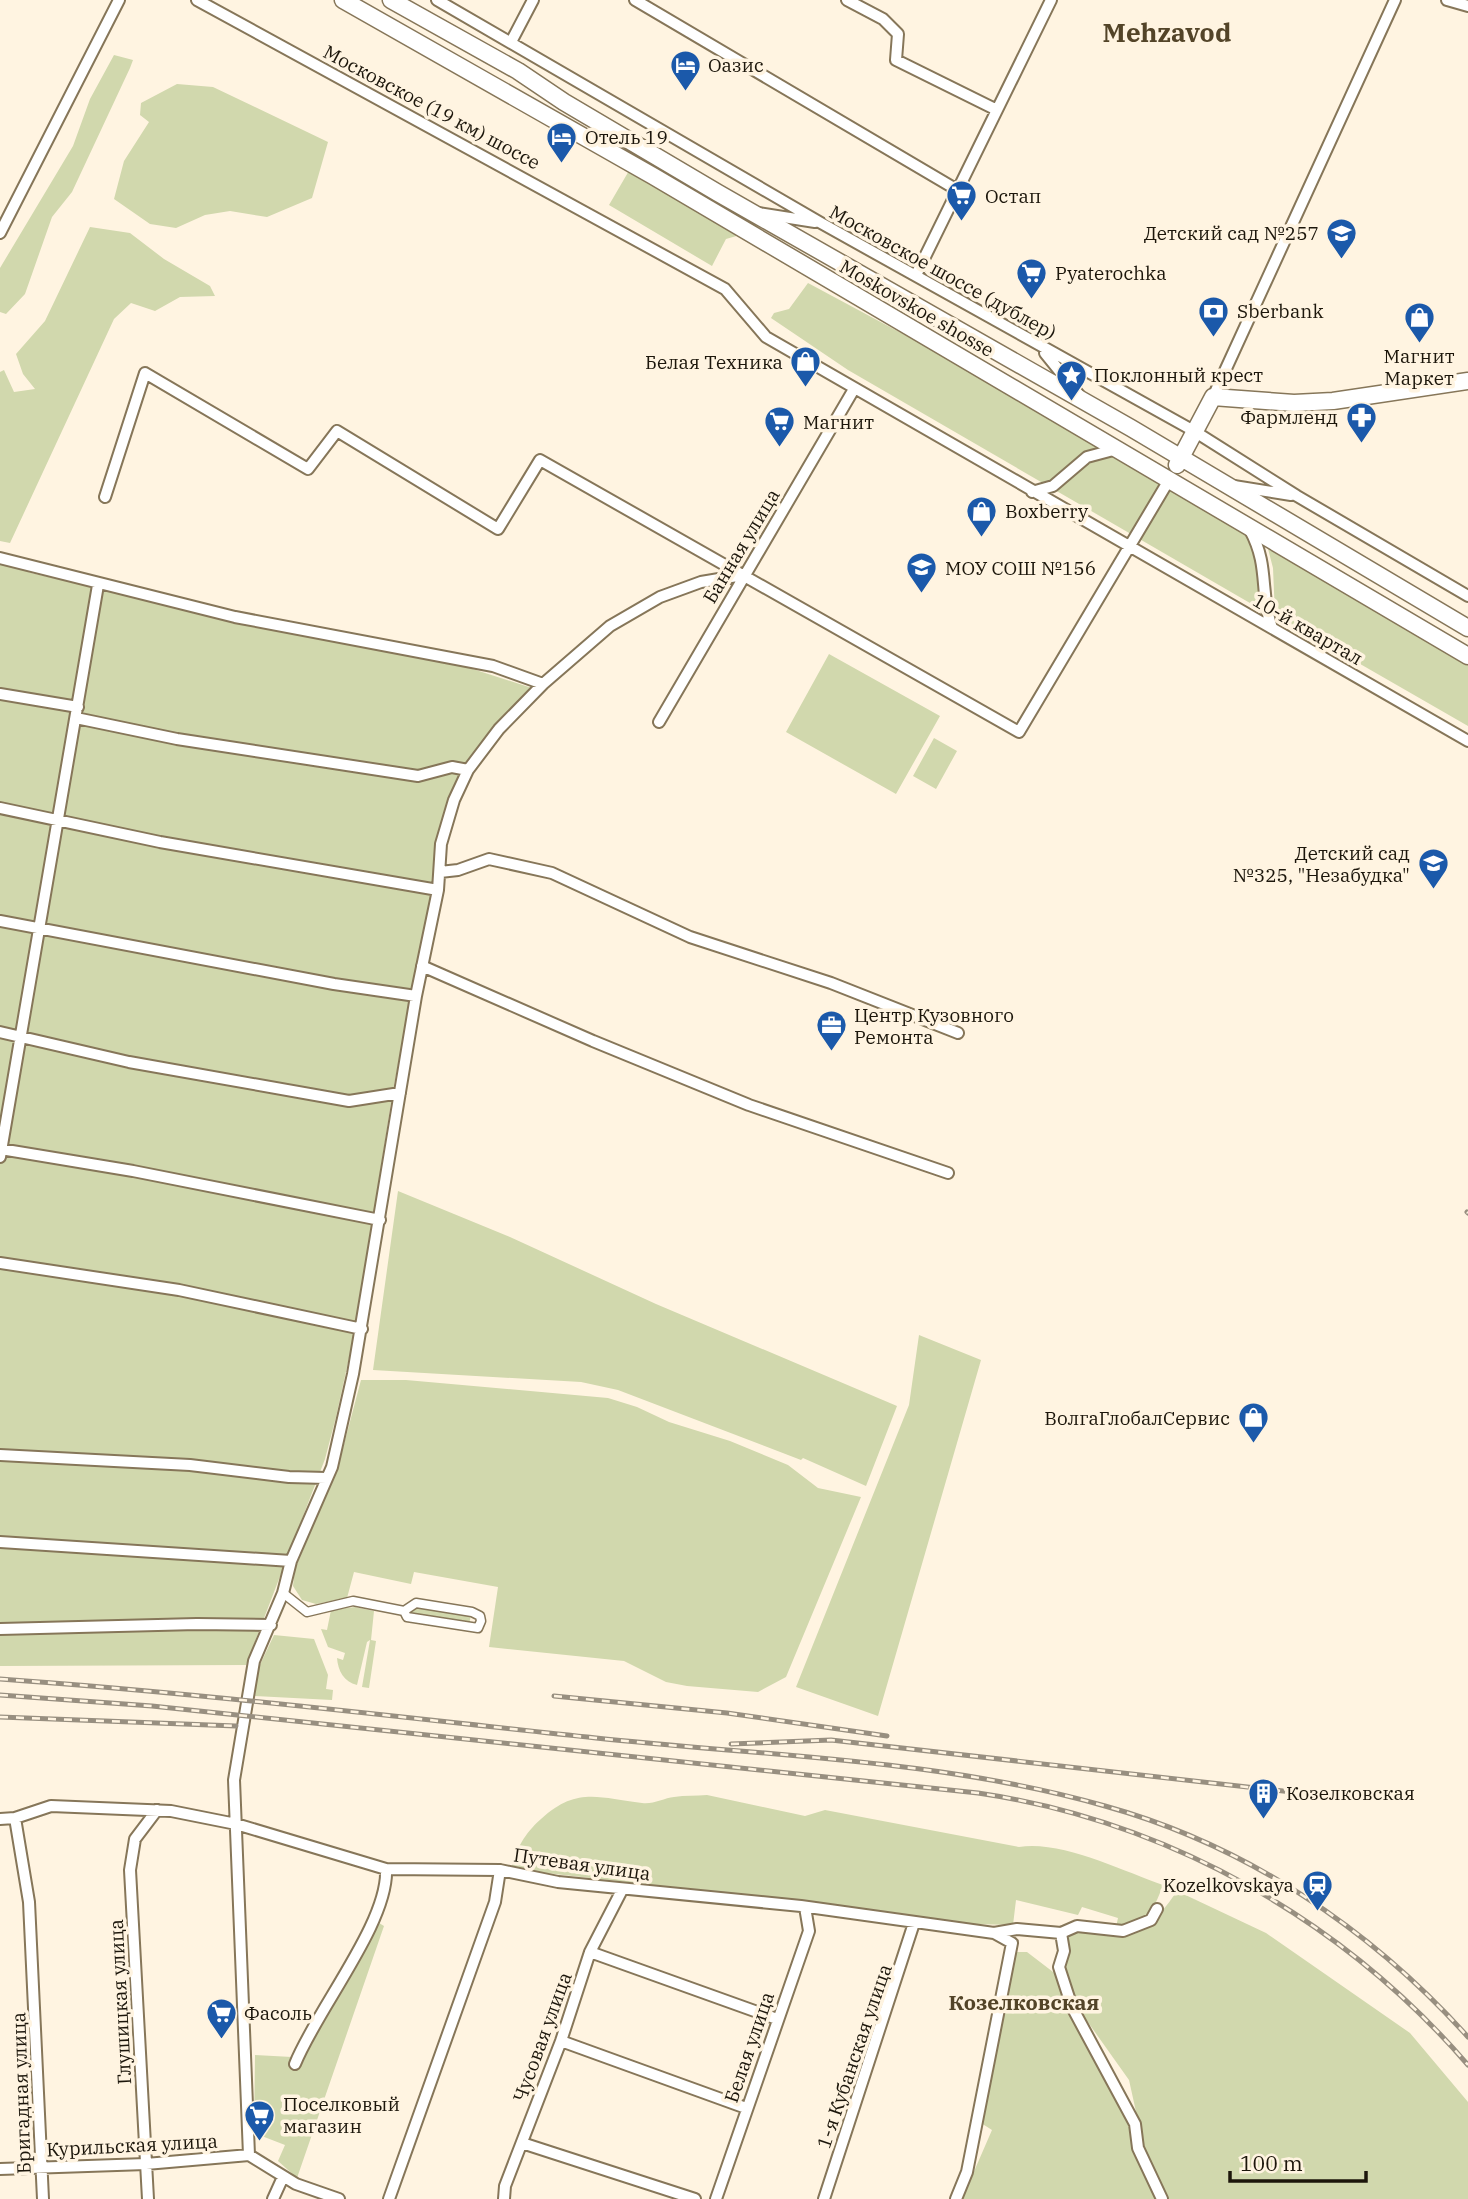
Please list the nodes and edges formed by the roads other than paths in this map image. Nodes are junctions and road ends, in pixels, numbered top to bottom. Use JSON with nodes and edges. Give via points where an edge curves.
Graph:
{"nodes":[{"id":1,"x":119,"y":0,"type":"edge"},
{"id":2,"x":197,"y":0,"type":"edge"},
{"id":3,"x":343,"y":0,"type":"edge"},
{"id":4,"x":391,"y":0,"type":"edge"},
{"id":5,"x":437,"y":0,"type":"edge"},
{"id":6,"x":533,"y":0,"type":"edge"},
{"id":7,"x":635,"y":0,"type":"edge"},
{"id":8,"x":846,"y":0,"type":"edge"},
{"id":9,"x":1051,"y":0,"type":"edge"},
{"id":10,"x":1395,"y":0,"type":"edge"},
{"id":11,"x":1447,"y":0,"type":"edge"},
{"id":12,"x":1468,"y":6,"type":"edge"},
{"id":13,"x":510,"y":41,"type":"junction"},
{"id":14,"x":538,"y":86,"type":"junction"},
{"id":15,"x":564,"y":102,"type":"junction"},
{"id":16,"x":528,"y":104,"type":"junction"},
{"id":17,"x":997,"y":110,"type":"junction"},
{"id":18,"x":556,"y":120,"type":"junction"},
{"id":19,"x":959,"y":191,"type":"junction"},
{"id":20,"x":755,"y":212,"type":"junction"},
{"id":21,"x":821,"y":223,"type":"junction"},
{"id":22,"x":0,"y":233,"type":"edge"},
{"id":23,"x":916,"y":275,"type":"junction"},
{"id":24,"x":1041,"y":348,"type":"junction"},
{"id":25,"x":1468,"y":381,"type":"edge"},
{"id":26,"x":854,"y":389,"type":"junction"},
{"id":27,"x":1213,"y":397,"type":"junction"},
{"id":28,"x":1083,"y":400,"type":"junction"},
{"id":29,"x":1194,"y":431,"type":"junction"},
{"id":30,"x":1117,"y":449,"type":"junction"},
{"id":31,"x":1181,"y":458,"type":"junction"},
{"id":32,"x":1170,"y":480,"type":"junction"},
{"id":33,"x":1227,"y":485,"type":"junction"},
{"id":34,"x":1032,"y":492,"type":"junction"},
{"id":35,"x":1297,"y":496,"type":"junction"},
{"id":36,"x":105,"y":497,"type":"dead end"},
{"id":37,"x":1250,"y":529,"type":"junction"},
{"id":38,"x":1129,"y":549,"type":"junction"},
{"id":39,"x":0,"y":558,"type":"edge"},
{"id":40,"x":743,"y":575,"type":"junction"},
{"id":41,"x":98,"y":585,"type":"junction"},
{"id":42,"x":1468,"y":596,"type":"edge"},
{"id":43,"x":1272,"y":628,"type":"junction"},
{"id":44,"x":1468,"y":628,"type":"edge"},
{"id":45,"x":1468,"y":656,"type":"edge"},
{"id":46,"x":543,"y":684,"type":"junction"},
{"id":47,"x":0,"y":694,"type":"edge"},
{"id":48,"x":77,"y":713,"type":"junction"},
{"id":49,"x":659,"y":722,"type":"dead end"},
{"id":50,"x":1468,"y":741,"type":"edge"},
{"id":51,"x":468,"y":770,"type":"junction"},
{"id":52,"x":0,"y":808,"type":"edge"},
{"id":53,"x":60,"y":819,"type":"junction"},
{"id":54,"x":440,"y":872,"type":"junction"},
{"id":55,"x":438,"y":890,"type":"junction"},
{"id":56,"x":0,"y":921,"type":"edge"},
{"id":57,"x":41,"y":927,"type":"junction"},
{"id":58,"x":422,"y":966,"type":"junction"},
{"id":59,"x":416,"y":996,"type":"junction"},
{"id":60,"x":0,"y":1032,"type":"edge"},
{"id":61,"x":958,"y":1033,"type":"dead end"},
{"id":62,"x":20,"y":1037,"type":"junction"},
{"id":63,"x":400,"y":1093,"type":"junction"},
{"id":64,"x":1,"y":1152,"type":"edge"},
{"id":65,"x":948,"y":1173,"type":"dead end"},
{"id":66,"x":380,"y":1220,"type":"junction"},
{"id":67,"x":0,"y":1263,"type":"edge"},
{"id":68,"x":362,"y":1329,"type":"junction"},
{"id":69,"x":0,"y":1455,"type":"edge"},
{"id":70,"x":326,"y":1478,"type":"junction"},
{"id":71,"x":0,"y":1542,"type":"edge"},
{"id":72,"x":290,"y":1561,"type":"junction"},
{"id":73,"x":283,"y":1593,"type":"junction"},
{"id":74,"x":404,"y":1611,"type":"junction"},
{"id":75,"x":271,"y":1625,"type":"junction"},
{"id":76,"x":0,"y":1629,"type":"edge"},
{"id":77,"x":157,"y":1810,"type":"junction"},
{"id":78,"x":15,"y":1818,"type":"junction"},
{"id":79,"x":0,"y":1819,"type":"edge"},
{"id":80,"x":236,"y":1825,"type":"junction"},
{"id":81,"x":386,"y":1869,"type":"junction"},
{"id":82,"x":500,"y":1870,"type":"junction"},
{"id":83,"x":622,"y":1890,"type":"junction"},
{"id":84,"x":805,"y":1907,"type":"junction"},
{"id":85,"x":1157,"y":1909,"type":"dead end"},
{"id":86,"x":914,"y":1923,"type":"junction"},
{"id":87,"x":994,"y":1933,"type":"junction"},
{"id":88,"x":1061,"y":1933,"type":"junction"},
{"id":89,"x":590,"y":1952,"type":"junction"},
{"id":90,"x":777,"y":2019,"type":"junction"},
{"id":91,"x":561,"y":2041,"type":"junction"},
{"id":92,"x":295,"y":2064,"type":"dead end"},
{"id":93,"x":746,"y":2108,"type":"junction"},
{"id":94,"x":522,"y":2143,"type":"junction"},
{"id":95,"x":249,"y":2155,"type":"junction"},
{"id":96,"x":146,"y":2164,"type":"junction"},
{"id":97,"x":41,"y":2167,"type":"junction"},
{"id":98,"x":0,"y":2169,"type":"edge"},
{"id":99,"x":283,"y":2177,"type":"junction"},
{"id":100,"x":43,"y":2199,"type":"edge"},
{"id":101,"x":148,"y":2199,"type":"edge"},
{"id":102,"x":273,"y":2199,"type":"edge"},
{"id":103,"x":339,"y":2199,"type":"edge"},
{"id":104,"x":389,"y":2199,"type":"edge"},
{"id":105,"x":504,"y":2199,"type":"edge"},
{"id":106,"x":695,"y":2199,"type":"edge"},
{"id":107,"x":716,"y":2199,"type":"edge"},
{"id":108,"x":824,"y":2199,"type":"edge"},
{"id":109,"x":956,"y":2199,"type":"edge"},
{"id":110,"x":1163,"y":2199,"type":"edge"}],
"edges":[{"from":1,"to":22,"type":"street"},
{"from":2,"to":26,"type":"street","name":"Московское (19 км) шоссе","via":[[724,289],[766,337]]},
{"from":3,"to":16,"type":"main road","name":"Moskovskoe shosse"},
{"from":4,"to":14,"type":"main road","name":"Moskovskoe shosse"},
{"from":5,"to":13,"type":"street","name":"Московское шоссе (дублер)"},
{"from":6,"to":13,"type":"street"},
{"from":7,"to":19,"type":"street"},
{"from":8,"to":17,"type":"street","via":[[883,19],[898,34],[895,60]]},
{"from":9,"to":17,"type":"street"},
{"from":10,"to":27,"type":"street"},
{"from":11,"to":12,"type":"street"},
{"from":13,"to":21,"type":"street","name":"Московское шоссе (дублер)"},
{"from":14,"to":15,"type":"main road","name":"Moskovskoe shosse"},
{"from":14,"to":16,"type":"main road","via":[[540,101]]},
{"from":15,"to":18,"type":"main road","via":[[553,107]]},
{"from":15,"to":20,"type":"main road","name":"Moskovskoe shosse"},
{"from":16,"to":18,"type":"main road","name":"Moskovskoe shosse"},
{"from":17,"to":19,"type":"street"},
{"from":18,"to":30,"type":"main road","name":"Moskovskoe shosse"},
{"from":19,"to":23,"type":"street"},
{"from":20,"to":21,"type":"street"},
{"from":20,"to":28,"type":"main road","name":"Moskovskoe shosse"},
{"from":21,"to":23,"type":"street","name":"Московское шоссе (дублер)"},
{"from":23,"to":24,"type":"street","name":"Московское шоссе (дублер)"},
{"from":24,"to":28,"type":"street"},
{"from":24,"to":29,"type":"street","name":"Московское шоссе (дублер)"},
{"from":25,"to":27,"type":"main road","via":[[1333,401]]},
{"from":26,"to":34,"type":"street","name":"Московское (19 км) шоссе"},
{"from":26,"to":40,"type":"street","name":"Банная улица"},
{"from":27,"to":29,"type":"main road"},
{"from":28,"to":31,"type":"main road","name":"Moskovskoe shosse"},
{"from":29,"to":31,"type":"main road"},
{"from":29,"to":35,"type":"street","name":"Московское шоссе (дублер)"},
{"from":30,"to":32,"type":"main road","name":"Moskovskoe shosse"},
{"from":30,"to":34,"type":"street","via":[[1087,457],[1053,486]]},
{"from":31,"to":32,"type":"main road"},
{"from":31,"to":33,"type":"main road","name":"Moskovskoe shosse"},
{"from":32,"to":37,"type":"main road","name":"Moskovskoe shosse"},
{"from":32,"to":38,"type":"street"},
{"from":33,"to":35,"type":"street"},
{"from":33,"to":44,"type":"main road","name":"Moskovskoe shosse"},
{"from":34,"to":38,"type":"street","name":"10-й квартал"},
{"from":35,"to":42,"type":"street","name":"Московское шоссе (дублер)"},
{"from":36,"to":40,"type":"street","via":[[145,373],[308,469],[337,431],[498,529],[540,460]]},
{"from":37,"to":43,"type":"street","via":[[1262,552]]},
{"from":37,"to":45,"type":"main road","name":"Moskovskoe shosse"},
{"from":38,"to":40,"type":"street","via":[[1019,732]]},
{"from":38,"to":43,"type":"street","name":"10-й квартал"},
{"from":39,"to":41,"type":"street"},
{"from":40,"to":46,"type":"street","via":[[701,582],[660,597],[610,626]]},
{"from":40,"to":49,"type":"street","name":"Банная улица"},
{"from":41,"to":46,"type":"street","via":[[235,617],[493,666]]},
{"from":41,"to":48,"type":"street"},
{"from":43,"to":50,"type":"street","name":"10-й квартал"},
{"from":46,"to":51,"type":"street","via":[[499,729]]},
{"from":47,"to":48,"type":"street"},
{"from":48,"to":51,"type":"street","via":[[177,739],[418,776],[452,767]]},
{"from":48,"to":53,"type":"street"},
{"from":51,"to":54,"type":"street","via":[[441,844]]},
{"from":52,"to":53,"type":"street"},
{"from":53,"to":55,"type":"street","via":[[160,842]]},
{"from":53,"to":57,"type":"street"},
{"from":54,"to":55,"type":"street"},
{"from":54,"to":61,"type":"street","via":[[489,859],[552,873],[690,937],[831,983]]},
{"from":55,"to":58,"type":"street"},
{"from":56,"to":57,"type":"street"},
{"from":57,"to":59,"type":"street"},
{"from":57,"to":62,"type":"street"},
{"from":58,"to":59,"type":"street"},
{"from":58,"to":65,"type":"street","via":[[749,1105]]},
{"from":59,"to":63,"type":"street"},
{"from":60,"to":62,"type":"street"},
{"from":62,"to":63,"type":"street","via":[[128,1062],[349,1101]]},
{"from":62,"to":64,"type":"street"},
{"from":63,"to":66,"type":"street"},
{"from":64,"to":66,"type":"street","via":[[134,1171]]},
{"from":66,"to":68,"type":"street"},
{"from":67,"to":68,"type":"street","via":[[179,1290]]},
{"from":68,"to":70,"type":"street"},
{"from":69,"to":70,"type":"street"},
{"from":70,"to":72,"type":"street"},
{"from":71,"to":72,"type":"street"},
{"from":72,"to":73,"type":"street"},
{"from":73,"to":74,"type":"street","via":[[307,1612],[353,1601]]},
{"from":73,"to":75,"type":"street"},
{"from":74,"to":74,"type":"street","via":[[407,1617],[467,1628],[478,1628],[481,1621],[472,1612],[416,1603]]},
{"from":75,"to":76,"type":"street"},
{"from":75,"to":80,"type":"street","via":[[254,1661],[234,1780]]},
{"from":77,"to":78,"type":"street","name":"Путевая улица","via":[[51,1806]]},
{"from":77,"to":80,"type":"street","name":"Путевая улица"},
{"from":77,"to":96,"type":"street","name":"Глушицкая улица","via":[[135,1839],[130,1870]]},
{"from":78,"to":79,"type":"street","name":"Путевая улица"},
{"from":78,"to":97,"type":"street","name":"Бригадная улица","via":[[29,1902]]},
{"from":80,"to":81,"type":"street","name":"Путевая улица"},
{"from":80,"to":95,"type":"street"},
{"from":81,"to":82,"type":"street","name":"Путевая улица"},
{"from":81,"to":92,"type":"street","via":[[380,1909],[308,2033]]},
{"from":82,"to":83,"type":"street","name":"Путевая улица"},
{"from":82,"to":104,"type":"street","via":[[495,1902]]},
{"from":83,"to":84,"type":"street","name":"Путевая улица"},
{"from":83,"to":89,"type":"street","name":"Чусовая улица"},
{"from":84,"to":86,"type":"street","name":"Путевая улица"},
{"from":84,"to":90,"type":"street","name":"Белая улица","via":[[809,1931]]},
{"from":85,"to":88,"type":"street","name":"Путевая улица","via":[[1151,1920],[1123,1931],[1077,1926]]},
{"from":86,"to":87,"type":"street","name":"Путевая улица"},
{"from":86,"to":108,"type":"street","name":"1-я Кубанская улица"},
{"from":87,"to":88,"type":"street","name":"Путевая улица","via":[[1017,1929]]},
{"from":87,"to":109,"type":"street","via":[[1012,1942],[967,2172]]},
{"from":88,"to":110,"type":"street","via":[[1064,1951],[1059,1967],[1072,2007],[1130,2113],[1139,2148]]},
{"from":89,"to":90,"type":"street"},
{"from":89,"to":91,"type":"street","name":"Чусовая улица"},
{"from":90,"to":93,"type":"street","name":"Белая улица"},
{"from":91,"to":93,"type":"street"},
{"from":91,"to":94,"type":"street","name":"Чусовая улица"},
{"from":93,"to":107,"type":"street","name":"Белая улица"},
{"from":94,"to":105,"type":"street","name":"Чусовая улица"},
{"from":94,"to":106,"type":"street"},
{"from":95,"to":96,"type":"street","name":"Курильская улица"},
{"from":95,"to":99,"type":"street"},
{"from":96,"to":97,"type":"street","name":"Курильская улица"},
{"from":96,"to":101,"type":"street","name":"Глушицкая улица"},
{"from":97,"to":98,"type":"street","name":"Курильская улица"},
{"from":97,"to":100,"type":"street","name":"Бригадная улица"},
{"from":99,"to":102,"type":"street"},
{"from":99,"to":103,"type":"street"}]}
